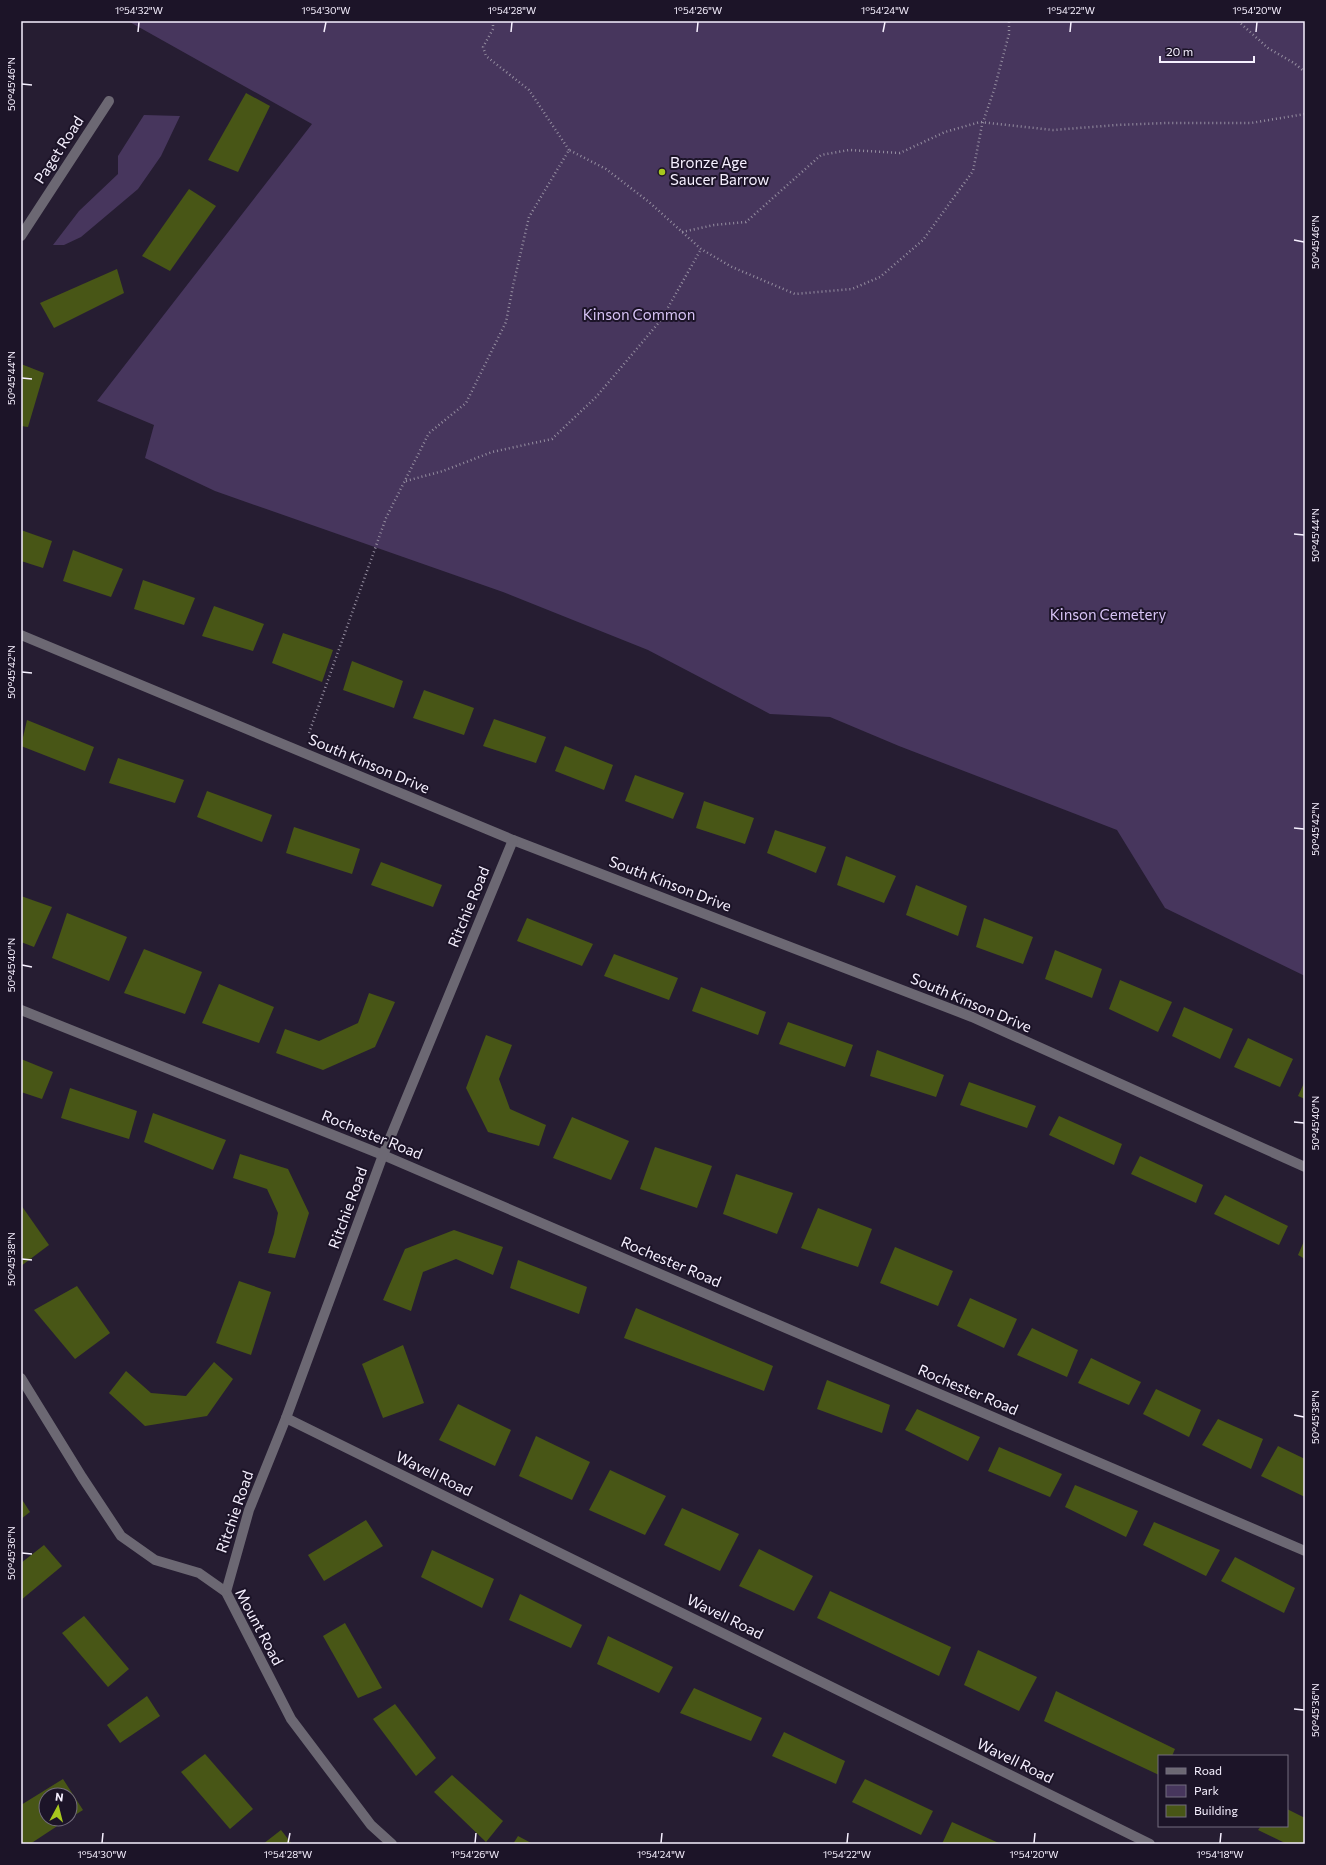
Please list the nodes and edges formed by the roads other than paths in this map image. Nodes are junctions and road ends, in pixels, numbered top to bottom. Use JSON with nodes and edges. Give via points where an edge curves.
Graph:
{"nodes":[{"id":1,"x":109,"y":101,"type":"dead end"},
{"id":2,"x":21,"y":236,"type":"edge"},
{"id":3,"x":21,"y":635,"type":"edge"},
{"id":4,"x":513,"y":840,"type":"junction"},
{"id":5,"x":21,"y":1010,"type":"edge"},
{"id":6,"x":383,"y":1155,"type":"junction"},
{"id":7,"x":1305,"y":1167,"type":"edge"},
{"id":8,"x":21,"y":1378,"type":"edge"},
{"id":9,"x":286,"y":1418,"type":"junction"},
{"id":10,"x":1305,"y":1551,"type":"edge"},
{"id":11,"x":226,"y":1592,"type":"junction"},
{"id":12,"x":392,"y":1844,"type":"edge"},
{"id":13,"x":1150,"y":1844,"type":"edge"}],
"edges":[{"from":1,"to":2,"type":"street","name":"Paget Road"},
{"from":3,"to":4,"type":"street","name":"South Kinson Drive"},
{"from":4,"to":6,"type":"street","name":"Ritchie Road"},
{"from":4,"to":7,"type":"street","name":"South Kinson Drive","via":[[972,1017]]},
{"from":5,"to":6,"type":"street","name":"Rochester Road"},
{"from":6,"to":9,"type":"street","name":"Ritchie Road"},
{"from":6,"to":10,"type":"street","name":"Rochester Road"},
{"from":8,"to":11,"type":"street","name":"Mount Road","via":[[121,1536],[155,1560],[199,1573]]},
{"from":9,"to":11,"type":"street","name":"Ritchie Road","via":[[249,1510]]},
{"from":9,"to":13,"type":"street","name":"Wavell Road"},
{"from":11,"to":12,"type":"street","name":"Mount Road","via":[[291,1719],[371,1825]]}]}
